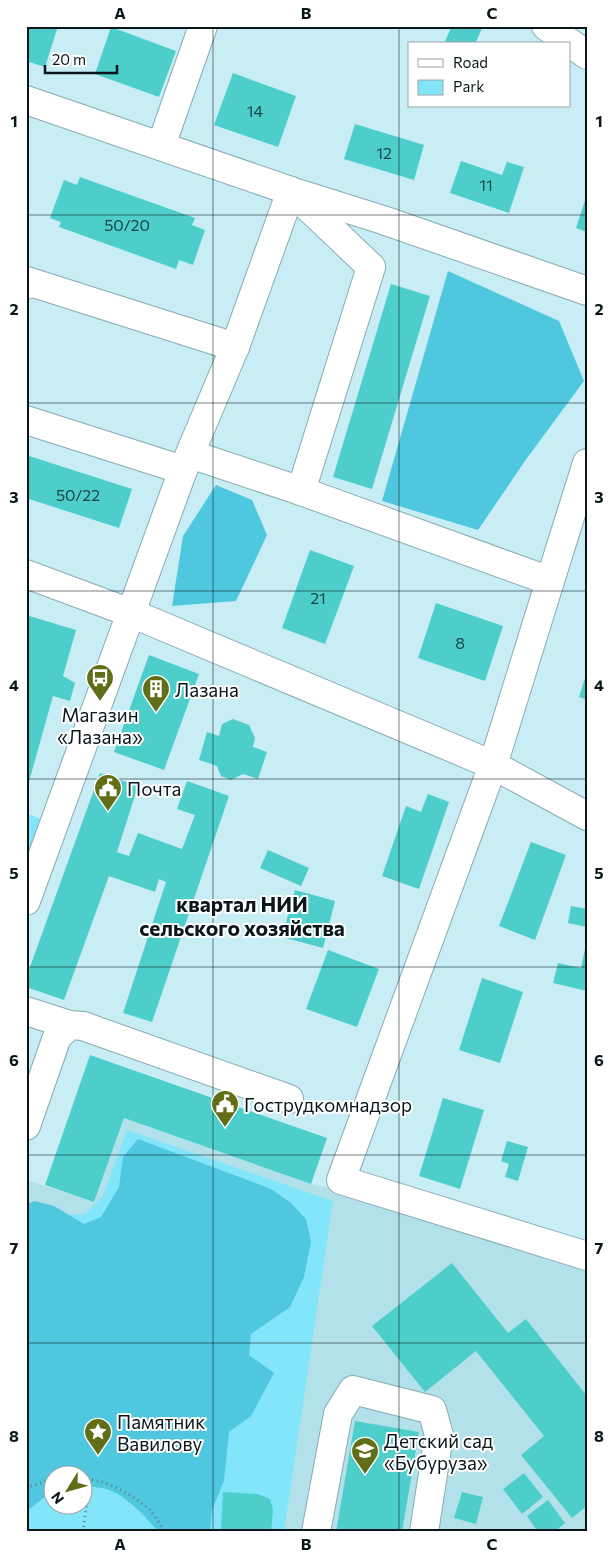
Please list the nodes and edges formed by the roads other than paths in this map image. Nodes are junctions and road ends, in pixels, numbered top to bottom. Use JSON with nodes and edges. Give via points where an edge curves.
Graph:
{"nodes":[{"id":1,"x":203,"y":26,"type":"edge"},
{"id":2,"x":546,"y":26,"type":"edge"},
{"id":3,"x":569,"y":42,"type":"edge"},
{"id":4,"x":570,"y":43,"type":"edge"},
{"id":5,"x":587,"y":55,"type":"edge"},
{"id":6,"x":26,"y":100,"type":"edge"},
{"id":7,"x":161,"y":146,"type":"junction"},
{"id":8,"x":291,"y":191,"type":"junction"},
{"id":9,"x":26,"y":285,"type":"edge"},
{"id":10,"x":587,"y":291,"type":"edge"},
{"id":11,"x":235,"y":347,"type":"junction"},
{"id":12,"x":26,"y":420,"type":"edge"},
{"id":13,"x":186,"y":462,"type":"junction"},
{"id":14,"x":587,"y":464,"type":"edge"},
{"id":15,"x":301,"y":491,"type":"junction"},
{"id":16,"x":579,"y":517,"type":"edge"},
{"id":17,"x":26,"y":574,"type":"edge"},
{"id":18,"x":550,"y":581,"type":"junction"},
{"id":19,"x":131,"y":613,"type":"junction"},
{"id":20,"x":493,"y":765,"type":"junction"},
{"id":21,"x":587,"y":816,"type":"edge"},
{"id":22,"x":26,"y":902,"type":"edge"},
{"id":23,"x":26,"y":1011,"type":"edge"},
{"id":24,"x":70,"y":1025,"type":"junction"},
{"id":25,"x":289,"y":1099,"type":"dead end"},
{"id":26,"x":26,"y":1126,"type":"edge"},
{"id":27,"x":587,"y":1256,"type":"edge"},
{"id":28,"x":316,"y":1532,"type":"edge"},
{"id":29,"x":424,"y":1532,"type":"edge"}],
"edges":[{"from":1,"to":7,"type":"street"},
{"from":2,"to":3,"type":"street"},
{"from":4,"to":5,"type":"street"},
{"from":6,"to":7,"type":"street"},
{"from":7,"to":8,"type":"street"},
{"from":8,"to":10,"type":"street"},
{"from":8,"to":11,"type":"street"},
{"from":8,"to":15,"type":"street","via":[[371,267]]},
{"from":9,"to":11,"type":"street","via":[[28,281]]},
{"from":11,"to":13,"type":"street"},
{"from":12,"to":13,"type":"street"},
{"from":13,"to":15,"type":"street"},
{"from":13,"to":19,"type":"street"},
{"from":14,"to":16,"type":"street"},
{"from":15,"to":18,"type":"street"},
{"from":16,"to":18,"type":"street"},
{"from":17,"to":19,"type":"street"},
{"from":18,"to":20,"type":"street"},
{"from":19,"to":20,"type":"street"},
{"from":19,"to":22,"type":"street"},
{"from":20,"to":21,"type":"street"},
{"from":20,"to":27,"type":"street","via":[[341,1180]]},
{"from":23,"to":24,"type":"street"},
{"from":24,"to":25,"type":"street","via":[[83,1026]]},
{"from":24,"to":26,"type":"street","via":[[57,1037]]},
{"from":28,"to":29,"type":"street","via":[[338,1414],[353,1390],[432,1410],[439,1434]]}]}
